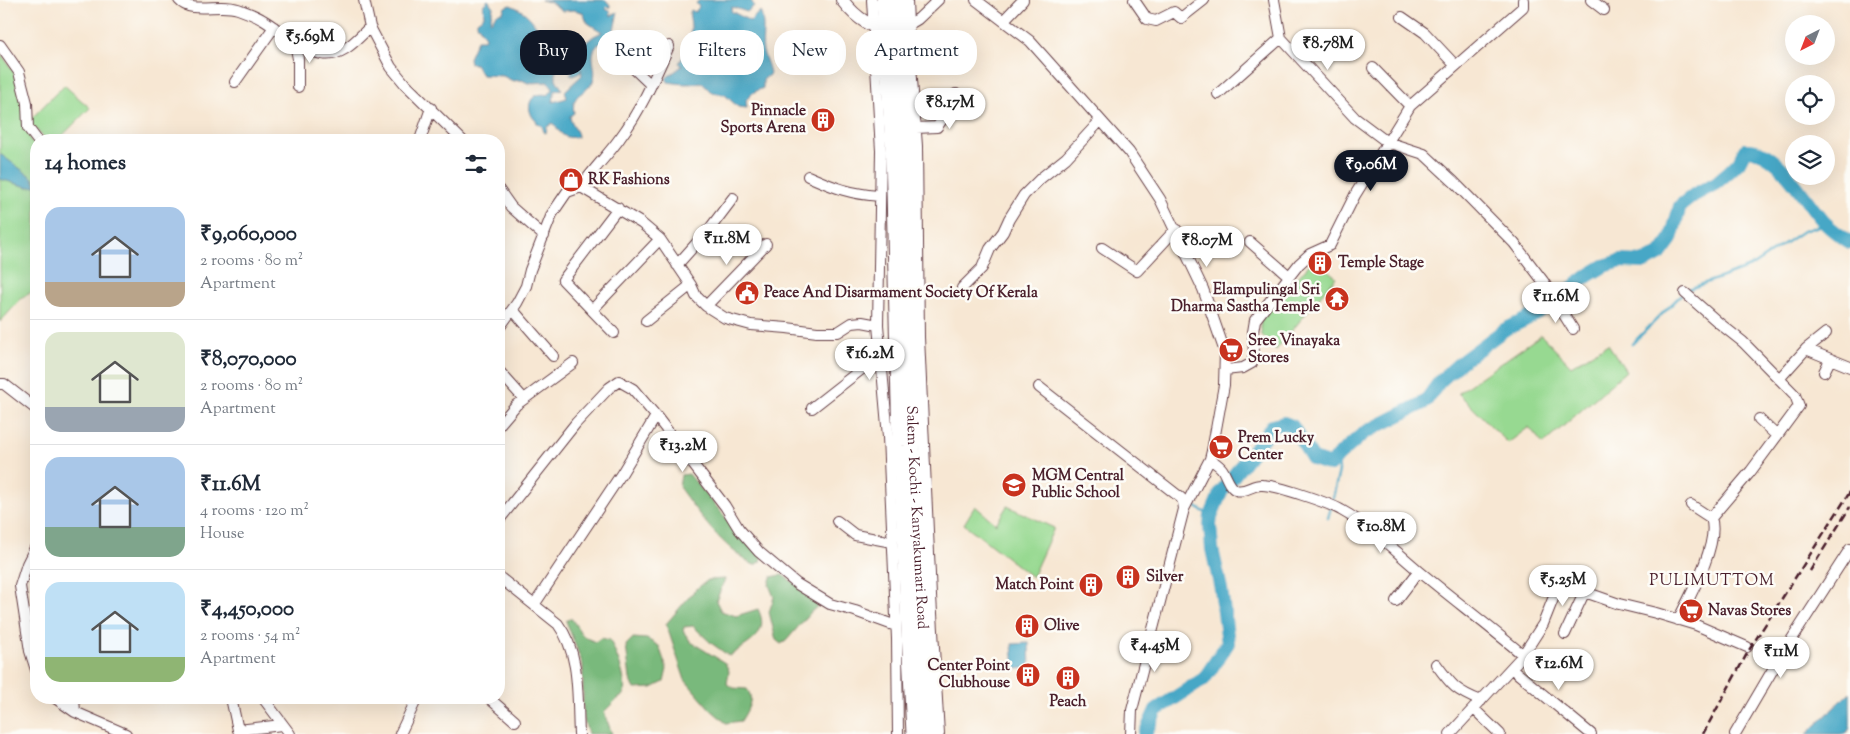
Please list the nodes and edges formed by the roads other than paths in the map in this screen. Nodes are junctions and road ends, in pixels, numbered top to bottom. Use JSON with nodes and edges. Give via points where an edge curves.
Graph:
{"nodes":[{"id":1,"x":179,"y":0,"type":"edge"},
{"id":2,"x":364,"y":0,"type":"edge"},
{"id":3,"x":842,"y":0,"type":"edge"},
{"id":4,"x":872,"y":0,"type":"edge"},
{"id":5,"x":884,"y":0,"type":"edge"},
{"id":6,"x":897,"y":0,"type":"edge"},
{"id":7,"x":907,"y":0,"type":"edge"},
{"id":8,"x":938,"y":0,"type":"edge"},
{"id":9,"x":976,"y":0,"type":"edge"},
{"id":10,"x":1023,"y":0,"type":"edge"},
{"id":11,"x":1134,"y":0,"type":"edge"},
{"id":12,"x":1204,"y":0,"type":"edge"},
{"id":13,"x":1274,"y":0,"type":"edge"},
{"id":14,"x":1532,"y":0,"type":"edge"},
{"id":15,"x":1591,"y":0,"type":"edge"},
{"id":16,"x":1523,"y":4,"type":"edge"},
{"id":17,"x":1604,"y":10,"type":"dead end"},
{"id":18,"x":1402,"y":17,"type":"dead end"},
{"id":19,"x":1004,"y":20,"type":"junction"},
{"id":20,"x":370,"y":27,"type":"junction"},
{"id":21,"x":274,"y":28,"type":"junction"},
{"id":22,"x":891,"y":28,"type":"junction"},
{"id":23,"x":1281,"y":38,"type":"junction"},
{"id":24,"x":295,"y":44,"type":"junction"},
{"id":25,"x":0,"y":45,"type":"edge"},
{"id":26,"x":1455,"y":66,"type":"junction"},
{"id":27,"x":1373,"y":68,"type":"dead end"},
{"id":28,"x":641,"y":75,"type":"edge"},
{"id":29,"x":656,"y":75,"type":"edge"},
{"id":30,"x":236,"y":82,"type":"dead end"},
{"id":31,"x":652,"y":85,"type":"junction"},
{"id":32,"x":298,"y":87,"type":"dead end"},
{"id":33,"x":956,"y":94,"type":"dead end"},
{"id":34,"x":1218,"y":94,"type":"dead end"},
{"id":35,"x":1410,"y":106,"type":"junction"},
{"id":36,"x":431,"y":108,"type":"junction"},
{"id":37,"x":1100,"y":121,"type":"junction"},
{"id":38,"x":916,"y":128,"type":"junction"},
{"id":39,"x":32,"y":134,"type":"edge"},
{"id":40,"x":422,"y":134,"type":"edge"},
{"id":41,"x":456,"y":134,"type":"edge"},
{"id":42,"x":1387,"y":142,"type":"junction"},
{"id":43,"x":808,"y":176,"type":"dead end"},
{"id":44,"x":581,"y":187,"type":"junction"},
{"id":45,"x":880,"y":196,"type":"junction"},
{"id":46,"x":733,"y":198,"type":"dead end"},
{"id":47,"x":505,"y":199,"type":"edge"},
{"id":48,"x":618,"y":208,"type":"junction"},
{"id":49,"x":1176,"y":229,"type":"junction"},
{"id":50,"x":544,"y":236,"type":"junction"},
{"id":51,"x":660,"y":239,"type":"junction"},
{"id":52,"x":1250,"y":242,"type":"dead end"},
{"id":53,"x":766,"y":244,"type":"dead end"},
{"id":54,"x":1102,"y":248,"type":"dead end"},
{"id":55,"x":677,"y":264,"type":"junction"},
{"id":56,"x":1289,"y":276,"type":"junction"},
{"id":57,"x":691,"y":284,"type":"junction"},
{"id":58,"x":962,"y":288,"type":"dead end"},
{"id":59,"x":1685,"y":293,"type":"dead end"},
{"id":60,"x":706,"y":306,"type":"junction"},
{"id":61,"x":512,"y":310,"type":"junction"},
{"id":62,"x":592,"y":310,"type":"junction"},
{"id":63,"x":505,"y":320,"type":"edge"},
{"id":64,"x":646,"y":321,"type":"dead end"},
{"id":65,"x":878,"y":326,"type":"junction"},
{"id":66,"x":1573,"y":328,"type":"dead end"},
{"id":67,"x":614,"y":333,"type":"dead end"},
{"id":68,"x":1826,"y":333,"type":"dead end"},
{"id":69,"x":1806,"y":350,"type":"junction"},
{"id":70,"x":881,"y":354,"type":"junction"},
{"id":71,"x":553,"y":356,"type":"dead end"},
{"id":72,"x":1830,"y":360,"type":"junction"},
{"id":73,"x":573,"y":363,"type":"dead end"},
{"id":74,"x":1850,"y":367,"type":"edge"},
{"id":75,"x":1225,"y":370,"type":"junction"},
{"id":76,"x":1824,"y":372,"type":"dead end"},
{"id":77,"x":505,"y":378,"type":"edge"},
{"id":78,"x":1779,"y":379,"type":"junction"},
{"id":79,"x":0,"y":384,"type":"edge"},
{"id":80,"x":1038,"y":387,"type":"dead end"},
{"id":81,"x":524,"y":399,"type":"junction"},
{"id":82,"x":30,"y":404,"type":"edge"},
{"id":83,"x":812,"y":408,"type":"dead end"},
{"id":84,"x":656,"y":416,"type":"junction"},
{"id":85,"x":505,"y":418,"type":"edge"},
{"id":86,"x":1759,"y":419,"type":"dead end"},
{"id":87,"x":1777,"y":436,"type":"junction"},
{"id":88,"x":1210,"y":459,"type":"junction"},
{"id":89,"x":1691,"y":505,"type":"dead end"},
{"id":90,"x":1184,"y":509,"type":"junction"},
{"id":91,"x":505,"y":512,"type":"edge"},
{"id":92,"x":1711,"y":518,"type":"junction"},
{"id":93,"x":837,"y":521,"type":"dead end"},
{"id":94,"x":892,"y":542,"type":"junction"},
{"id":95,"x":1850,"y":549,"type":"edge"},
{"id":96,"x":30,"y":558,"type":"edge"},
{"id":97,"x":1419,"y":571,"type":"junction"},
{"id":98,"x":505,"y":582,"type":"edge"},
{"id":99,"x":1585,"y":591,"type":"junction"},
{"id":100,"x":1396,"y":601,"type":"dead end"},
{"id":101,"x":534,"y":605,"type":"junction"},
{"id":102,"x":1678,"y":620,"type":"junction"},
{"id":103,"x":896,"y":626,"type":"junction"},
{"id":104,"x":1565,"y":634,"type":"dead end"},
{"id":105,"x":1747,"y":647,"type":"dead end"},
{"id":106,"x":30,"y":651,"type":"edge"},
{"id":107,"x":1524,"y":655,"type":"junction"},
{"id":108,"x":1436,"y":664,"type":"dead end"},
{"id":109,"x":1511,"y":668,"type":"junction"},
{"id":110,"x":64,"y":704,"type":"edge"},
{"id":111,"x":74,"y":704,"type":"edge"},
{"id":112,"x":232,"y":704,"type":"edge"},
{"id":113,"x":269,"y":704,"type":"edge"},
{"id":114,"x":414,"y":704,"type":"edge"},
{"id":115,"x":496,"y":704,"type":"edge"},
{"id":116,"x":1477,"y":705,"type":"junction"},
{"id":117,"x":75,"y":712,"type":"junction"},
{"id":118,"x":516,"y":721,"type":"dead end"},
{"id":119,"x":282,"y":725,"type":"junction"},
{"id":120,"x":126,"y":734,"type":"edge"},
{"id":121,"x":290,"y":734,"type":"edge"},
{"id":122,"x":400,"y":734,"type":"edge"},
{"id":123,"x":579,"y":734,"type":"edge"},
{"id":124,"x":898,"y":734,"type":"edge"},
{"id":125,"x":914,"y":734,"type":"edge"},
{"id":126,"x":928,"y":734,"type":"edge"},
{"id":127,"x":939,"y":734,"type":"edge"},
{"id":128,"x":1131,"y":734,"type":"edge"},
{"id":129,"x":1450,"y":734,"type":"edge"},
{"id":130,"x":1500,"y":734,"type":"edge"},
{"id":131,"x":1591,"y":734,"type":"edge"},
{"id":132,"x":1735,"y":734,"type":"edge"}],
"edges":[{"from":1,"to":21,"type":"street","via":[[190,7],[232,7],[261,18]]},
{"from":2,"to":20,"type":"street"},
{"from":3,"to":22,"type":"main road","via":[[862,21]]},
{"from":4,"to":22,"type":"street"},
{"from":5,"to":22,"type":"highway","name":"Salem - Kochi - Kanyakumari Road"},
{"from":6,"to":22,"type":"highway","name":"Salem - Kochi - Kanyakumari Road"},
{"from":7,"to":22,"type":"street"},
{"from":8,"to":22,"type":"street","via":[[918,19]]},
{"from":9,"to":19,"type":"street"},
{"from":10,"to":19,"type":"street"},
{"from":11,"to":12,"type":"street","via":[[1147,19],[1156,22],[1174,12],[1181,18]]},
{"from":13,"to":23,"type":"street"},
{"from":14,"to":16,"type":"street"},
{"from":15,"to":17,"type":"street"},
{"from":16,"to":26,"type":"street"},
{"from":18,"to":26,"type":"street","via":[[1425,33]]},
{"from":19,"to":37,"type":"street","via":[[1030,41]]},
{"from":20,"to":24,"type":"street","via":[[342,52],[323,55]]},
{"from":20,"to":36,"type":"street","via":[[392,67]]},
{"from":21,"to":24,"type":"street"},
{"from":21,"to":30,"type":"street"},
{"from":22,"to":38,"type":"street"},
{"from":22,"to":45,"type":"street"},
{"from":22,"to":125,"type":"highway","name":"Salem - Kochi - Kanyakumari Road","via":[[900,446]]},
{"from":22,"to":126,"type":"highway","name":"Salem - Kochi - Kanyakumari Road","via":[[906,145],[912,443]]},
{"from":23,"to":34,"type":"street"},
{"from":23,"to":42,"type":"street","via":[[1354,118]]},
{"from":24,"to":32,"type":"street"},
{"from":25,"to":39,"type":"street","via":[[19,72],[27,103],[28,128]]},
{"from":26,"to":35,"type":"street"},
{"from":27,"to":35,"type":"street"},
{"from":28,"to":31,"type":"street"},
{"from":29,"to":31,"type":"street"},
{"from":31,"to":44,"type":"street","via":[[619,139]]},
{"from":33,"to":38,"type":"street","via":[[937,127]]},
{"from":35,"to":42,"type":"street"},
{"from":36,"to":40,"type":"street"},
{"from":36,"to":41,"type":"street"},
{"from":37,"to":49,"type":"street","via":[[1129,152]]},
{"from":37,"to":58,"type":"street","via":[[1066,158],[1024,195],[990,249],[982,268]]},
{"from":38,"to":127,"type":"street","via":[[920,347]]},
{"from":42,"to":56,"type":"street","via":[[1330,245],[1310,254]]},
{"from":42,"to":66,"type":"street","via":[[1424,154],[1454,182],[1514,243],[1543,280]]},
{"from":43,"to":45,"type":"street","via":[[842,191]]},
{"from":44,"to":48,"type":"street"},
{"from":44,"to":50,"type":"street","via":[[567,192],[552,214]]},
{"from":45,"to":65,"type":"street"},
{"from":46,"to":55,"type":"street"},
{"from":47,"to":50,"type":"street"},
{"from":48,"to":51,"type":"street"},
{"from":48,"to":62,"type":"street","via":[[563,280]]},
{"from":49,"to":54,"type":"street","via":[[1137,271]]},
{"from":49,"to":75,"type":"street","via":[[1203,288],[1225,352]]},
{"from":50,"to":61,"type":"street","via":[[526,286]]},
{"from":51,"to":55,"type":"street"},
{"from":51,"to":62,"type":"street"},
{"from":52,"to":56,"type":"street"},
{"from":53,"to":60,"type":"street"},
{"from":55,"to":57,"type":"street"},
{"from":56,"to":75,"type":"street","via":[[1255,320],[1252,363],[1243,368]]},
{"from":57,"to":60,"type":"street","via":[[696,296]]},
{"from":57,"to":64,"type":"street"},
{"from":59,"to":78,"type":"street","via":[[1744,342]]},
{"from":60,"to":65,"type":"street","via":[[725,318],[751,325],[818,332],[838,332],[852,323],[862,322]]},
{"from":61,"to":63,"type":"street"},
{"from":61,"to":71,"type":"street"},
{"from":62,"to":67,"type":"street"},
{"from":65,"to":70,"type":"street"},
{"from":68,"to":69,"type":"street"},
{"from":69,"to":72,"type":"street"},
{"from":69,"to":78,"type":"street"},
{"from":70,"to":83,"type":"street"},
{"from":70,"to":94,"type":"street"},
{"from":72,"to":74,"type":"street"},
{"from":72,"to":76,"type":"street"},
{"from":73,"to":81,"type":"street"},
{"from":75,"to":88,"type":"street"},
{"from":77,"to":81,"type":"street"},
{"from":78,"to":87,"type":"street","via":[[1795,395],[1799,406]]},
{"from":79,"to":82,"type":"street"},
{"from":80,"to":90,"type":"street","via":[[1181,498]]},
{"from":81,"to":85,"type":"street"},
{"from":84,"to":91,"type":"street","via":[[633,389],[619,381],[576,423]]},
{"from":84,"to":101,"type":"street"},
{"from":84,"to":103,"type":"street","via":[[759,552],[797,584],[830,604]]},
{"from":86,"to":87,"type":"street"},
{"from":87,"to":92,"type":"street"},
{"from":88,"to":90,"type":"street"},
{"from":88,"to":97,"type":"street","via":[[1237,491],[1260,484],[1341,510],[1384,540]]},
{"from":89,"to":92,"type":"street"},
{"from":90,"to":128,"type":"street","via":[[1132,710]]},
{"from":92,"to":102,"type":"street","via":[[1714,526],[1708,554]]},
{"from":93,"to":94,"type":"street","via":[[854,535]]},
{"from":94,"to":103,"type":"street"},
{"from":95,"to":132,"type":"street"},
{"from":96,"to":106,"type":"street","via":[[20,586]]},
{"from":97,"to":100,"type":"street"},
{"from":97,"to":107,"type":"street"},
{"from":98,"to":101,"type":"street"},
{"from":99,"to":102,"type":"street"},
{"from":99,"to":104,"type":"street"},
{"from":99,"to":107,"type":"street","via":[[1566,585],[1560,588]]},
{"from":101,"to":123,"type":"street","via":[[564,632],[576,664]]},
{"from":102,"to":105,"type":"street"},
{"from":103,"to":124,"type":"street"},
{"from":107,"to":109,"type":"street"},
{"from":108,"to":116,"type":"street","via":[[1450,683]]},
{"from":109,"to":116,"type":"street"},
{"from":109,"to":131,"type":"street"},
{"from":110,"to":117,"type":"street"},
{"from":111,"to":117,"type":"street"},
{"from":112,"to":119,"type":"street","via":[[238,730]]},
{"from":113,"to":119,"type":"street"},
{"from":114,"to":122,"type":"street"},
{"from":115,"to":118,"type":"street"},
{"from":116,"to":129,"type":"street"},
{"from":116,"to":130,"type":"street"},
{"from":117,"to":120,"type":"street"},
{"from":119,"to":121,"type":"street"}]}
